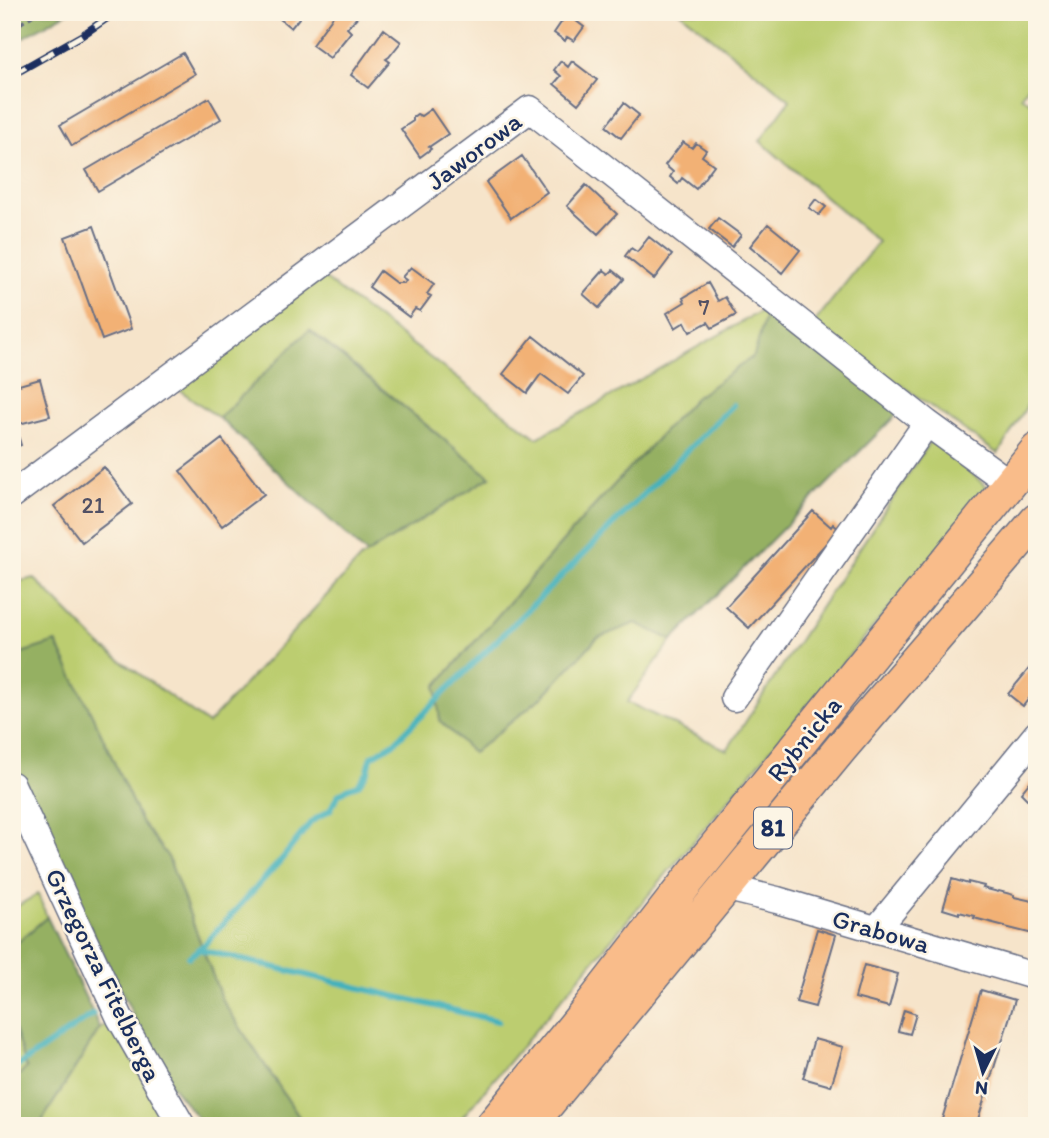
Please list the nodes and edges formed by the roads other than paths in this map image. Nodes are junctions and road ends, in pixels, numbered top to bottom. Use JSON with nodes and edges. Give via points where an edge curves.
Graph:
{"nodes":[{"id":1,"x":927,"y":423,"type":"junction"},
{"id":2,"x":1037,"y":450,"type":"edge"},
{"id":3,"x":1011,"y":484,"type":"junction"},
{"id":4,"x":12,"y":495,"type":"edge"},
{"id":5,"x":1037,"y":520,"type":"edge"},
{"id":6,"x":734,"y":698,"type":"dead end"},
{"id":7,"x":1037,"y":734,"type":"edge"},
{"id":8,"x":12,"y":785,"type":"edge"},
{"id":9,"x":724,"y":887,"type":"junction"},
{"id":10,"x":876,"y":930,"type":"junction"},
{"id":11,"x":1037,"y":977,"type":"edge"},
{"id":12,"x":182,"y":1126,"type":"edge"},
{"id":13,"x":492,"y":1126,"type":"edge"},
{"id":14,"x":530,"y":1126,"type":"edge"}],
"edges":[{"from":1,"to":3,"type":"street"},
{"from":1,"to":4,"type":"street","name":"Jaworowa","via":[[530,109]]},
{"from":1,"to":6,"type":"street"},
{"from":2,"to":3,"type":"main road","name":"Rybnicka","number":"81"},
{"from":3,"to":13,"type":"main road","name":"Rybnicka","number":"81"},
{"from":5,"to":9,"type":"main road","name":"Rybnicka","number":"81"},
{"from":7,"to":10,"type":"street"},
{"from":8,"to":12,"type":"street","name":"Grzegorza Fitelberga","via":[[120,1018]]},
{"from":9,"to":10,"type":"street","name":"Grabowa"},
{"from":9,"to":14,"type":"main road","name":"Rybnicka","number":"81"},
{"from":10,"to":11,"type":"street","name":"Grabowa"}]}
